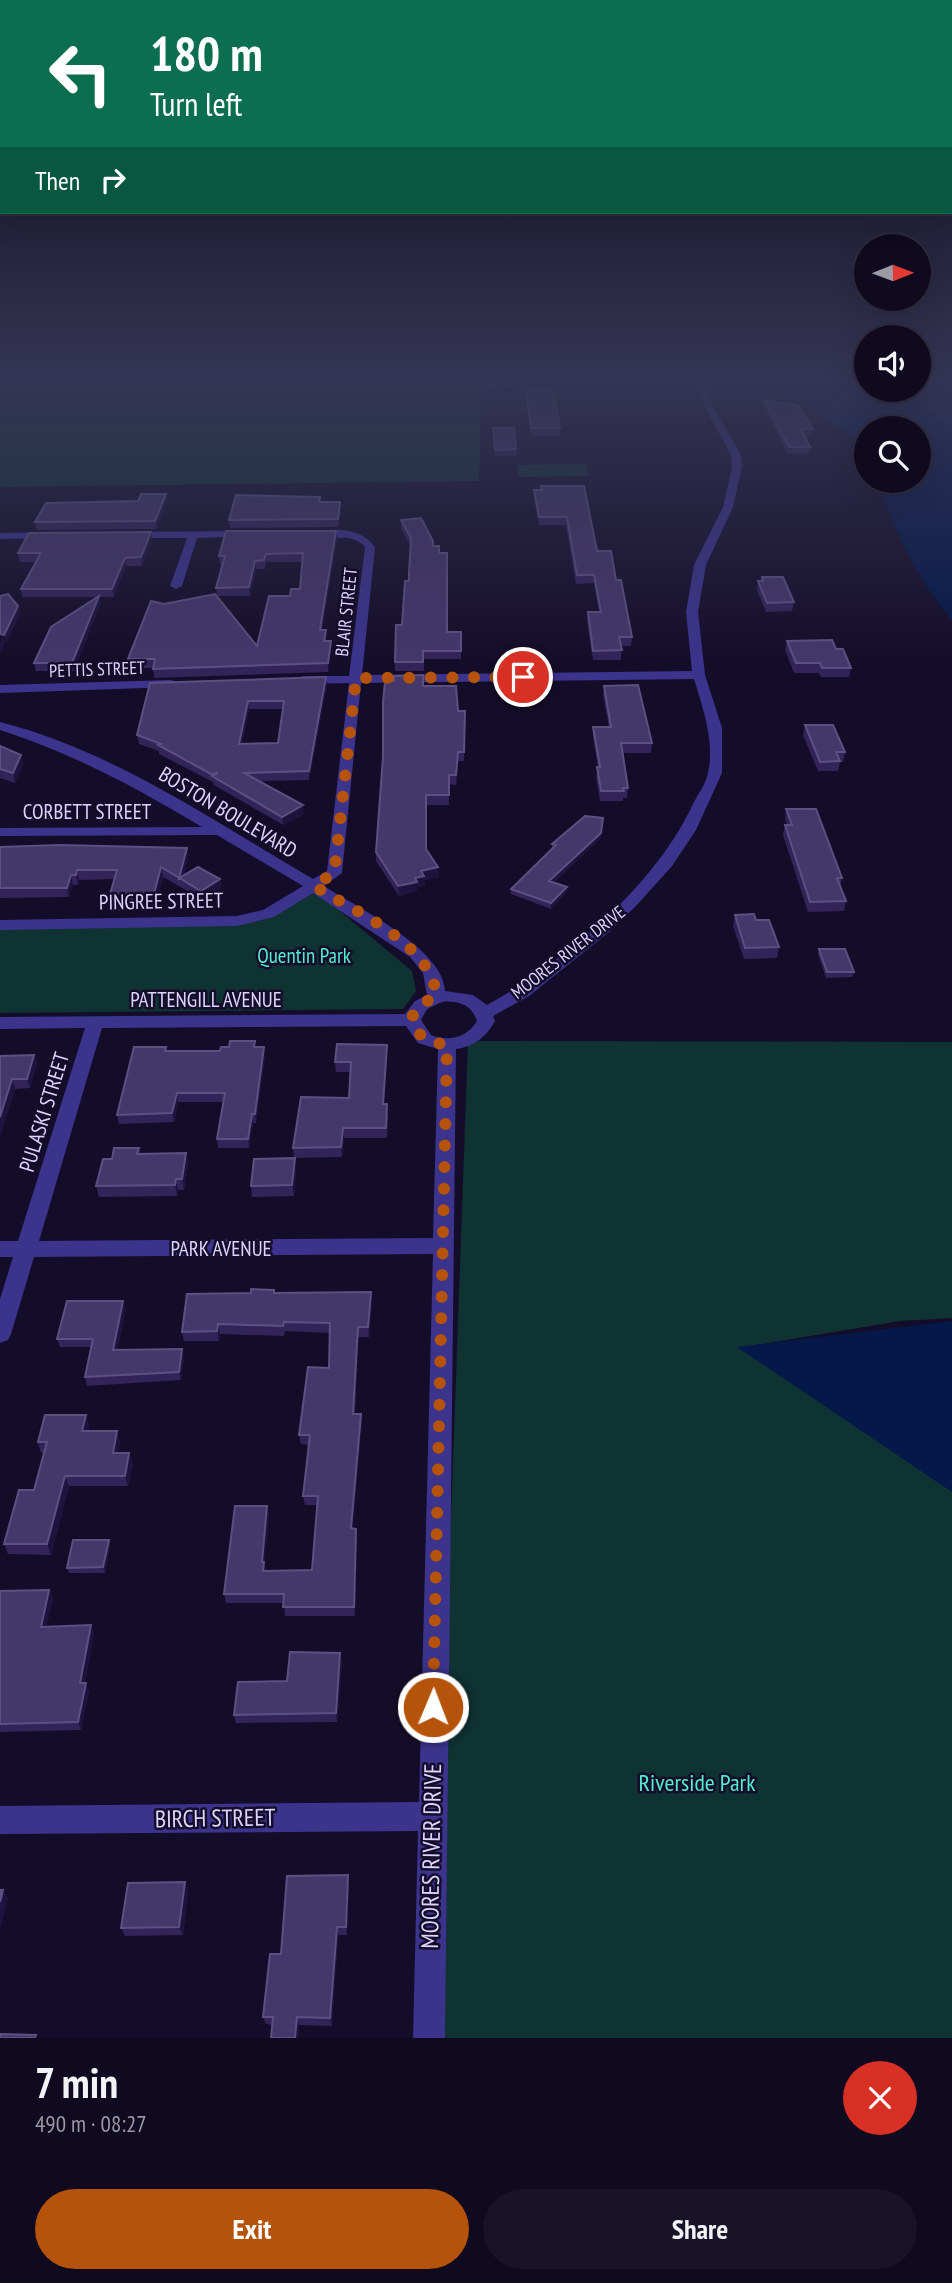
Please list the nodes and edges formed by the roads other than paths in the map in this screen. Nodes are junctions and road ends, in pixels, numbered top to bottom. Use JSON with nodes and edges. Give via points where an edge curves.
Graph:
{"nodes":[{"id":1,"x":736,"y":474,"type":"edge"},
{"id":2,"x":260,"y":534,"type":"edge"},
{"id":3,"x":301,"y":534,"type":"edge"},
{"id":4,"x":58,"y":535,"type":"edge"},
{"id":5,"x":112,"y":535,"type":"edge"},
{"id":6,"x":193,"y":535,"type":"junction"},
{"id":7,"x":1,"y":538,"type":"edge"},
{"id":8,"x":176,"y":586,"type":"dead end"},
{"id":9,"x":699,"y":675,"type":"junction"},
{"id":10,"x":356,"y":678,"type":"junction"},
{"id":11,"x":284,"y":680,"type":"edge"},
{"id":12,"x":189,"y":683,"type":"edge"},
{"id":13,"x":0,"y":689,"type":"edge"},
{"id":14,"x":0,"y":726,"type":"edge"},
{"id":15,"x":217,"y":831,"type":"junction"},
{"id":16,"x":0,"y":832,"type":"edge"},
{"id":17,"x":314,"y":886,"type":"junction"},
{"id":18,"x":0,"y":925,"type":"edge"},
{"id":19,"x":436,"y":997,"type":"junction"},
{"id":20,"x":485,"y":1013,"type":"junction"},
{"id":21,"x":412,"y":1020,"type":"junction"},
{"id":22,"x":0,"y":1023,"type":"edge"},
{"id":23,"x":95,"y":1023,"type":"junction"},
{"id":24,"x":447,"y":1045,"type":"junction"},
{"id":25,"x":443,"y":1246,"type":"junction"},
{"id":26,"x":26,"y":1249,"type":"junction"},
{"id":27,"x":0,"y":1250,"type":"edge"},
{"id":28,"x":0,"y":1334,"type":"edge"},
{"id":29,"x":431,"y":1816,"type":"junction"},
{"id":30,"x":0,"y":1821,"type":"edge"},
{"id":31,"x":429,"y":2038,"type":"edge"}],
"edges":[{"from":1,"to":9,"type":"street","name":"MOORES RIVER DRIVE","via":[[694,592]]},
{"from":2,"to":6,"type":"street"},
{"from":3,"to":10,"type":"street","name":"BLAIR STREET","via":[[341,533],[366,540],[370,547]]},
{"from":4,"to":7,"type":"street"},
{"from":5,"to":6,"type":"street"},
{"from":6,"to":8,"type":"street"},
{"from":9,"to":10,"type":"street"},
{"from":9,"to":20,"type":"street","name":"MOORES RIVER DRIVE","via":[[715,728],[717,752],[715,773],[690,830],[667,863],[603,929],[523,992]]},
{"from":10,"to":11,"type":"street"},
{"from":10,"to":17,"type":"street","name":"BLAIR STREET","via":[[334,873]]},
{"from":12,"to":13,"type":"street","name":"PETTIS STREET"},
{"from":14,"to":15,"type":"street","name":"BOSTON BOULEVARD","via":[[98,762]]},
{"from":15,"to":16,"type":"street","name":"CORBETT STREET"},
{"from":15,"to":17,"type":"street","name":"BOSTON BOULEVARD"},
{"from":17,"to":18,"type":"street","name":"PINGREE STREET","via":[[268,914],[237,921]]},
{"from":17,"to":19,"type":"street","name":"BOSTON BOULEVARD","via":[[416,953],[431,972]]},
{"from":19,"to":20,"type":"street","via":[[471,1000]]},
{"from":19,"to":21,"type":"street","via":[[419,1006]]},
{"from":20,"to":24,"type":"street","via":[[478,1035]]},
{"from":21,"to":23,"type":"street","name":"PATTENGILL AVENUE"},
{"from":21,"to":24,"type":"street","via":[[418,1034]]},
{"from":22,"to":23,"type":"street","name":"PATTENGILL AVENUE"},
{"from":23,"to":26,"type":"street","name":"PULASKI STREET"},
{"from":24,"to":25,"type":"street","name":"MOORES RIVER DRIVE"},
{"from":25,"to":26,"type":"street","name":"PARK AVENUE"},
{"from":25,"to":29,"type":"street","name":"MOORES RIVER DRIVE"},
{"from":26,"to":27,"type":"street","name":"PARK AVENUE"},
{"from":26,"to":28,"type":"street","name":"PULASKI STREET"},
{"from":29,"to":30,"type":"street","name":"BIRCH STREET"},
{"from":29,"to":31,"type":"street","name":"MOORES RIVER DRIVE"}]}
